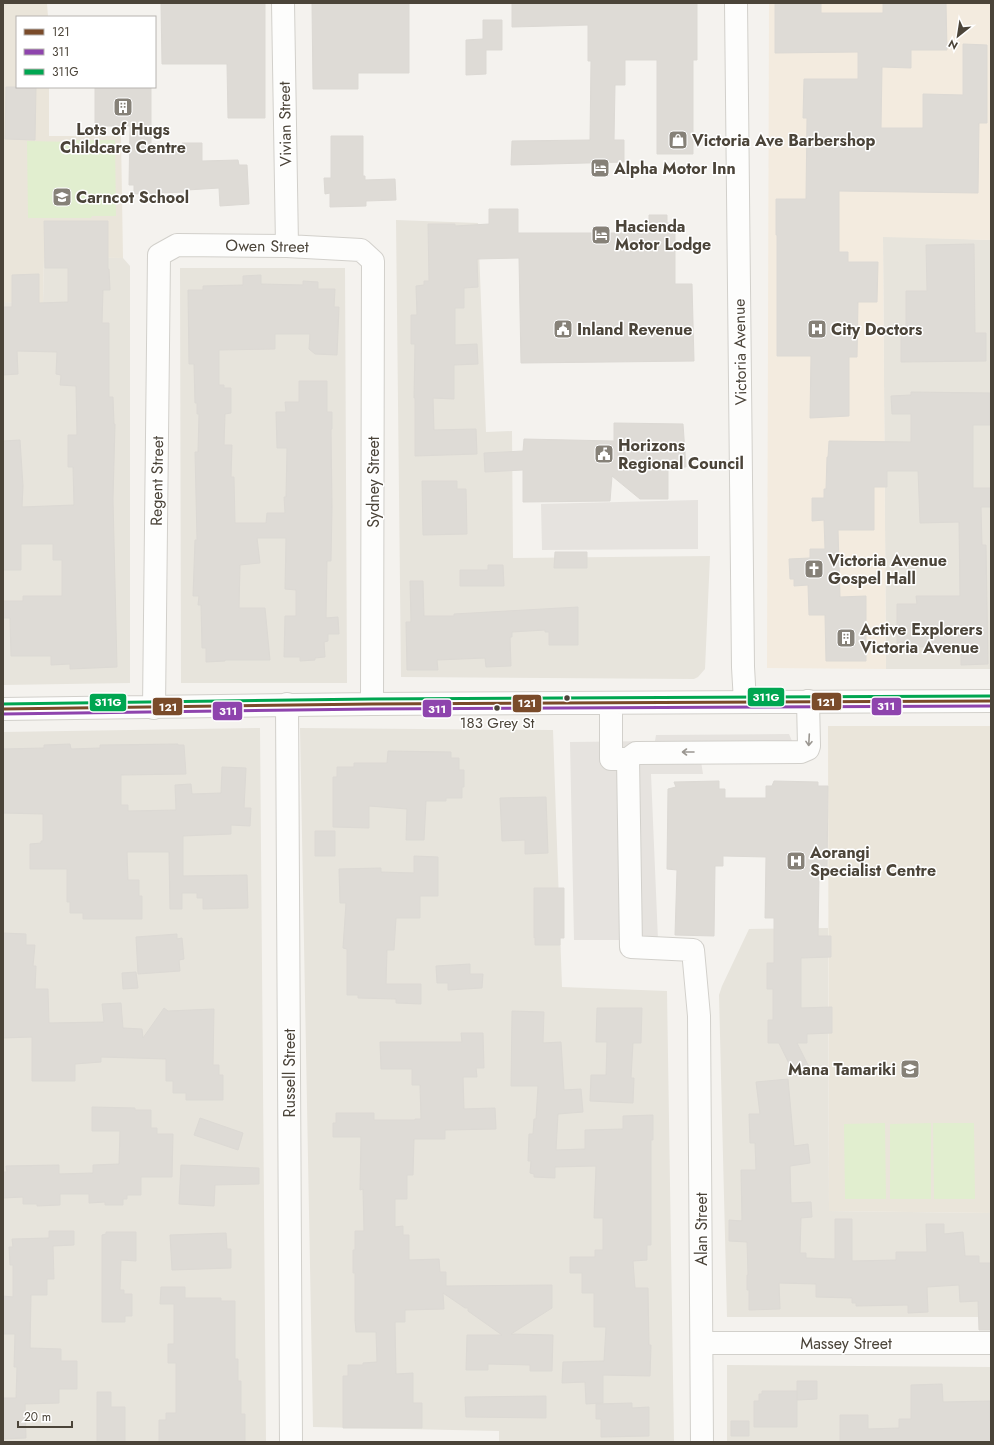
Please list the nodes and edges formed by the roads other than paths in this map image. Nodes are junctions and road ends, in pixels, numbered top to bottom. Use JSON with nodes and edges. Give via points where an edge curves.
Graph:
{"nodes":[{"id":1,"x":283,"y":3,"type":"edge"},
{"id":2,"x":736,"y":3,"type":"edge"},
{"id":3,"x":287,"y":246,"type":"junction"},
{"id":4,"x":159,"y":255,"type":"joint"},
{"id":5,"x":373,"y":261,"type":"joint"},
{"id":6,"x":808,"y":701,"type":"junction"},
{"id":7,"x":991,"y":701,"type":"edge"},
{"id":8,"x":745,"y":702,"type":"junction"},
{"id":9,"x":611,"y":703,"type":"junction"},
{"id":10,"x":287,"y":704,"type":"junction"},
{"id":11,"x":372,"y":704,"type":"junction"},
{"id":12,"x":154,"y":708,"type":"junction"},
{"id":13,"x":3,"y":709,"type":"edge"},
{"id":14,"x":628,"y":759,"type":"junction"},
{"id":15,"x":702,"y":1343,"type":"junction"},
{"id":16,"x":991,"y":1343,"type":"edge"},
{"id":17,"x":291,"y":1442,"type":"edge"},
{"id":18,"x":702,"y":1442,"type":"edge"}],
"edges":[{"from":1,"to":3,"type":"street","name":"Vivian Street"},
{"from":2,"to":8,"type":"street","name":"Victoria Avenue"},
{"from":3,"to":4,"type":"street","name":"Owen Street","via":[[177,245]]},
{"from":3,"to":5,"type":"street","name":"Owen Street","via":[[361,250]]},
{"from":4,"to":12,"type":"street","name":"Regent Street"},
{"from":5,"to":11,"type":"street","name":"Sydney Street"},
{"from":6,"to":7,"type":"street"},
{"from":6,"to":8,"type":"street"},
{"from":6,"to":14,"type":"street","one_way":true,"via":[[809,746],[801,752],[636,753]]},
{"from":8,"to":9,"type":"street"},
{"from":9,"to":11,"type":"street"},
{"from":9,"to":14,"type":"street","via":[[611,759]]},
{"from":10,"to":11,"type":"street"},
{"from":10,"to":12,"type":"street"},
{"from":10,"to":17,"type":"street","name":"Russell Street"},
{"from":12,"to":13,"type":"street"},
{"from":14,"to":15,"type":"street","name":"Alan Street","via":[[631,947],[694,950],[699,1016]]},
{"from":15,"to":16,"type":"street","name":"Massey Street"},
{"from":15,"to":18,"type":"street","name":"Alan Street"}]}
